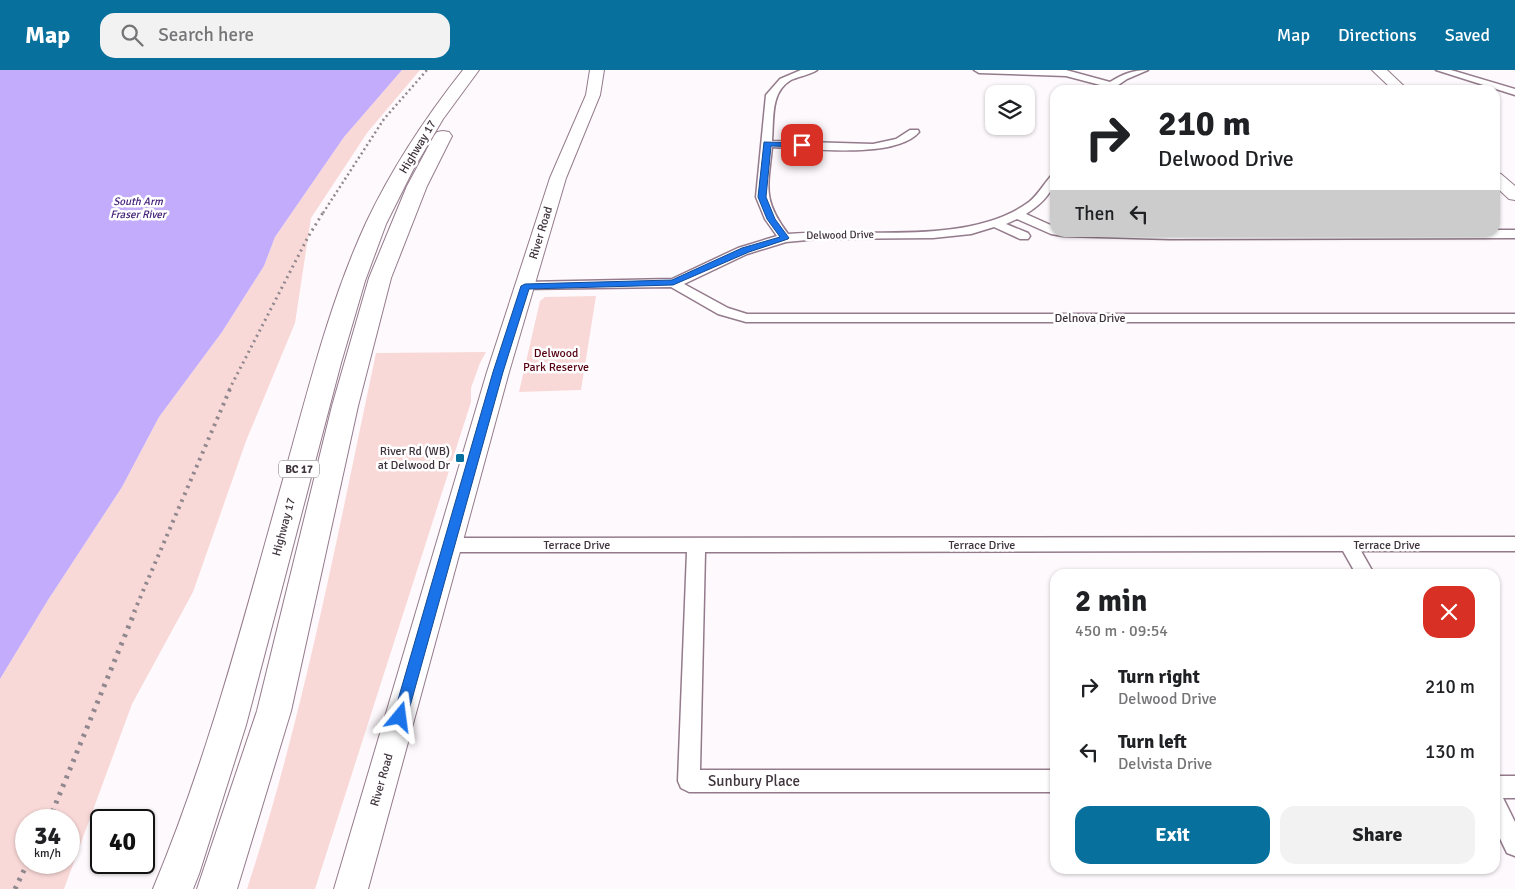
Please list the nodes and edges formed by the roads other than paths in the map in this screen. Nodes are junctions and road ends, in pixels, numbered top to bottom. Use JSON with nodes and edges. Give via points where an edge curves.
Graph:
{"nodes":[{"id":1,"x":471,"y":70,"type":"edge"},
{"id":2,"x":489,"y":70,"type":"edge"},
{"id":3,"x":597,"y":70,"type":"edge"},
{"id":4,"x":812,"y":70,"type":"edge"},
{"id":5,"x":979,"y":70,"type":"edge"},
{"id":6,"x":1143,"y":70,"type":"edge"},
{"id":7,"x":1379,"y":70,"type":"edge"},
{"id":8,"x":1441,"y":70,"type":"edge"},
{"id":9,"x":790,"y":72,"type":"edge"},
{"id":10,"x":1099,"y":85,"type":"edge"},
{"id":11,"x":1113,"y":85,"type":"edge"},
{"id":12,"x":1396,"y":85,"type":"edge"},
{"id":13,"x":1491,"y":85,"type":"edge"},
{"id":14,"x":1500,"y":88,"type":"edge"},
{"id":15,"x":1515,"y":92,"type":"edge"},
{"id":16,"x":914,"y":132,"type":"dead end"},
{"id":17,"x":767,"y":144,"type":"junction"},
{"id":18,"x":1500,"y":182,"type":"edge"},
{"id":19,"x":1050,"y":188,"type":"edge"},
{"id":20,"x":1515,"y":195,"type":"edge"},
{"id":21,"x":1019,"y":215,"type":"junction"},
{"id":22,"x":994,"y":223,"type":"junction"},
{"id":23,"x":1050,"y":229,"type":"edge"},
{"id":24,"x":1500,"y":234,"type":"edge"},
{"id":25,"x":1515,"y":234,"type":"edge"},
{"id":26,"x":1024,"y":236,"type":"dead end"},
{"id":27,"x":785,"y":238,"type":"junction"},
{"id":28,"x":673,"y":283,"type":"junction"},
{"id":29,"x":525,"y":286,"type":"junction"},
{"id":30,"x":1515,"y":318,"type":"edge"},
{"id":31,"x":1515,"y":544,"type":"edge"},
{"id":32,"x":449,"y":545,"type":"junction"},
{"id":33,"x":696,"y":545,"type":"junction"},
{"id":34,"x":1349,"y":546,"type":"junction"},
{"id":35,"x":1362,"y":569,"type":"edge"},
{"id":36,"x":1050,"y":781,"type":"edge"},
{"id":37,"x":1500,"y":786,"type":"edge"},
{"id":38,"x":1515,"y":787,"type":"edge"},
{"id":39,"x":1500,"y":815,"type":"edge"},
{"id":40,"x":1515,"y":845,"type":"edge"},
{"id":41,"x":173,"y":889,"type":"edge"},
{"id":42,"x":217,"y":889,"type":"edge"},
{"id":43,"x":350,"y":889,"type":"edge"}],
"edges":[{"from":1,"to":41,"type":"highway","name":"Highway 17","number":"BC 17","via":[[434,119],[400,174],[354,280],[234,710],[188,854]]},
{"from":2,"to":42,"type":"highway","name":"Highway 17","number":"BC 17","via":[[445,134],[421,178],[380,278],[345,406],[274,711]]},
{"from":3,"to":29,"type":"street","name":"River Road","via":[[593,95],[558,178]]},
{"from":4,"to":9,"type":"street"},
{"from":5,"to":10,"type":"street","via":[[1066,73]]},
{"from":6,"to":11,"type":"street"},
{"from":7,"to":12,"type":"street"},
{"from":8,"to":13,"type":"street"},
{"from":9,"to":17,"type":"street","via":[[771,95]]},
{"from":14,"to":15,"type":"street"},
{"from":16,"to":17,"type":"street","via":[[900,141],[873,147]]},
{"from":17,"to":27,"type":"street","via":[[762,197],[771,219]]},
{"from":18,"to":20,"type":"street"},
{"from":19,"to":21,"type":"street","name":"Delwood Drive"},
{"from":21,"to":22,"type":"street","name":"Delwood Drive"},
{"from":21,"to":23,"type":"street"},
{"from":22,"to":26,"type":"street"},
{"from":22,"to":27,"type":"street","name":"Delwood Drive","via":[[927,235]]},
{"from":24,"to":25,"type":"street"},
{"from":27,"to":28,"type":"street","name":"Delwood Drive","via":[[746,250]]},
{"from":28,"to":29,"type":"street","name":"Delwood Drive"},
{"from":28,"to":30,"type":"street","name":"Delnova Drive","via":[[722,311],[746,318]]},
{"from":29,"to":32,"type":"street","name":"River Road"},
{"from":31,"to":34,"type":"street","name":"Terrace Drive"},
{"from":32,"to":33,"type":"street","name":"Terrace Drive"},
{"from":32,"to":43,"type":"street","name":"River Road"},
{"from":33,"to":34,"type":"street","name":"Terrace Drive"},
{"from":33,"to":36,"type":"street","name":"Sunbury Place","via":[[689,781]]},
{"from":34,"to":35,"type":"street"},
{"from":37,"to":38,"type":"street"},
{"from":39,"to":40,"type":"street"}]}
